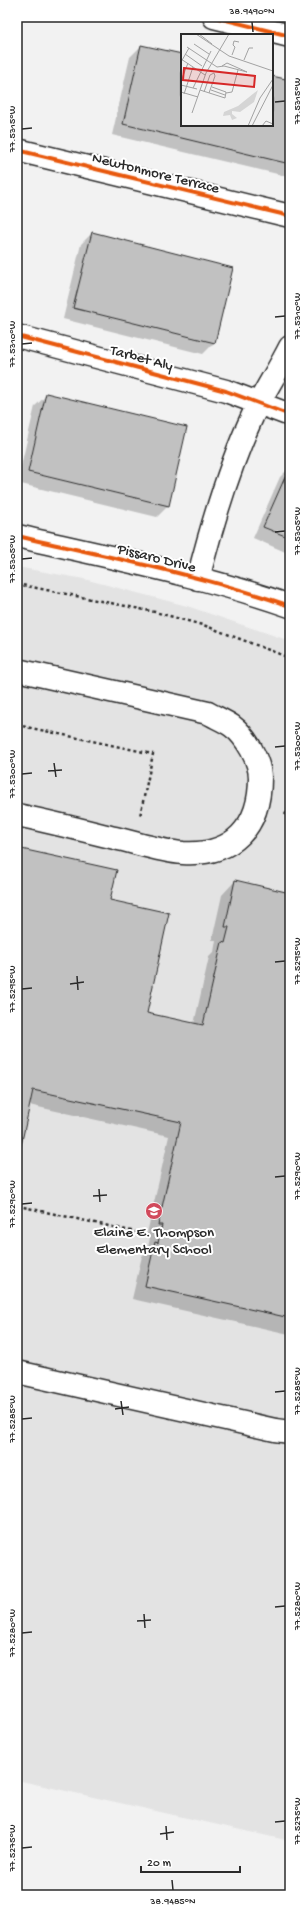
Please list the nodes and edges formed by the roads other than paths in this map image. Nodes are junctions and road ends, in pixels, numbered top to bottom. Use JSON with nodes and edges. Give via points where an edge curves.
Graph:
{"nodes":[{"id":1,"x":214,"y":17,"type":"edge"},
{"id":2,"x":290,"y":36,"type":"edge"},
{"id":3,"x":17,"y":150,"type":"edge"},
{"id":4,"x":290,"y":216,"type":"edge"},
{"id":5,"x":17,"y":336,"type":"edge"},
{"id":6,"x":290,"y":347,"type":"edge"},
{"id":7,"x":260,"y":403,"type":"junction"},
{"id":8,"x":290,"y":415,"type":"edge"},
{"id":9,"x":17,"y":536,"type":"edge"},
{"id":10,"x":198,"y":579,"type":"junction"},
{"id":11,"x":290,"y":606,"type":"edge"},
{"id":12,"x":17,"y":670,"type":"edge"},
{"id":13,"x":17,"y":815,"type":"edge"},
{"id":14,"x":17,"y":1372,"type":"edge"},
{"id":15,"x":290,"y":1432,"type":"edge"}],
"edges":[{"from":1,"to":2,"type":"street"},
{"from":3,"to":4,"type":"street","name":"Newtonmore Terrace"},
{"from":5,"to":7,"type":"street","name":"Tarbet Aly","via":[[226,391]]},
{"from":6,"to":7,"type":"street"},
{"from":7,"to":8,"type":"street","name":"Tarbet Aly"},
{"from":7,"to":10,"type":"street","via":[[252,416],[216,510]]},
{"from":9,"to":10,"type":"street","name":"Pissaro Drive"},
{"from":10,"to":11,"type":"street","name":"Pissaro Drive"},
{"from":12,"to":13,"type":"street","via":[[208,714],[233,726],[252,749],[260,776],[259,801],[251,822],[239,838],[221,848],[203,853],[182,853]]},
{"from":14,"to":15,"type":"street"}]}
